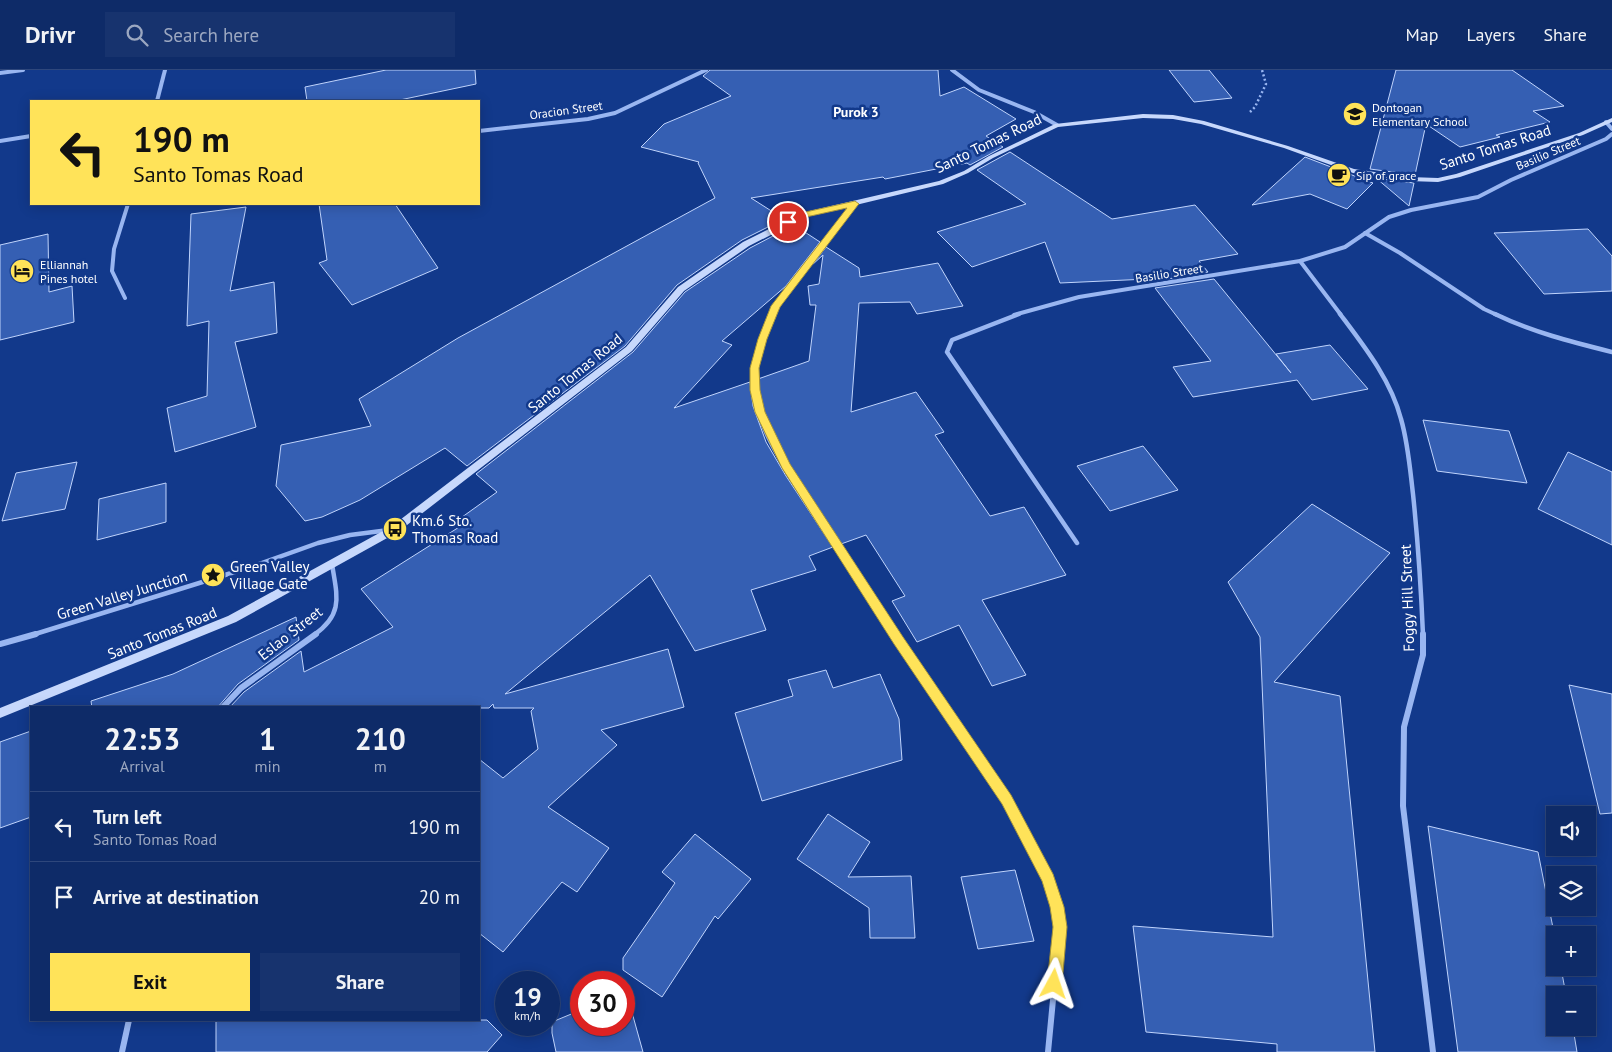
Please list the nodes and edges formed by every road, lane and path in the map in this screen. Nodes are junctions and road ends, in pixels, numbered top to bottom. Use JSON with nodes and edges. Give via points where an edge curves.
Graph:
{"nodes":[{"id":1,"x":23,"y":70,"type":"edge"},
{"id":2,"x":165,"y":70,"type":"edge"},
{"id":3,"x":706,"y":70,"type":"edge"},
{"id":4,"x":952,"y":70,"type":"edge"},
{"id":5,"x":1262,"y":70,"type":"edge"},
{"id":6,"x":0,"y":73,"type":"edge"},
{"id":7,"x":157,"y":100,"type":"edge"},
{"id":8,"x":1609,"y":121,"type":"edge"},
{"id":9,"x":1057,"y":125,"type":"junction"},
{"id":10,"x":1612,"y":129,"type":"edge"},
{"id":11,"x":480,"y":131,"type":"edge"},
{"id":12,"x":1233,"y":131,"type":"junction"},
{"id":13,"x":1612,"y":134,"type":"edge"},
{"id":14,"x":30,"y":136,"type":"edge"},
{"id":15,"x":0,"y":142,"type":"edge"},
{"id":16,"x":855,"y":204,"type":"junction"},
{"id":17,"x":128,"y":205,"type":"edge"},
{"id":18,"x":1365,"y":233,"type":"junction"},
{"id":19,"x":1300,"y":261,"type":"junction"},
{"id":20,"x":125,"y":298,"type":"dead end"},
{"id":21,"x":1612,"y":352,"type":"edge"},
{"id":22,"x":395,"y":529,"type":"junction"},
{"id":23,"x":1077,"y":543,"type":"dead end"},
{"id":24,"x":332,"y":564,"type":"junction"},
{"id":25,"x":0,"y":644,"type":"edge"},
{"id":26,"x":224,"y":706,"type":"edge"},
{"id":27,"x":0,"y":713,"type":"edge"},
{"id":28,"x":129,"y":1021,"type":"edge"},
{"id":29,"x":122,"y":1052,"type":"edge"},
{"id":30,"x":1048,"y":1052,"type":"edge"},
{"id":31,"x":1433,"y":1052,"type":"edge"}],
"edges":[{"from":1,"to":6,"type":"street"},
{"from":2,"to":7,"type":"street"},
{"from":3,"to":11,"type":"street","name":"Oracion Street","via":[[615,113]]},
{"from":4,"to":9,"type":"street","via":[[979,90]]},
{"from":5,"to":12,"type":"path","via":[[1266,84],[1254,107]]},
{"from":8,"to":10,"type":"street"},
{"from":8,"to":12,"type":"street","name":"Santo Tomas Road","via":[[1581,134],[1438,180],[1353,171]]},
{"from":9,"to":12,"type":"street","name":"Santo Tomas Road","via":[[1153,116],[1192,120]]},
{"from":9,"to":16,"type":"street","name":"Santo Tomas Road","via":[[941,183]]},
{"from":13,"to":18,"type":"street","name":"Basilio Street","via":[[1478,197],[1402,212]]},
{"from":14,"to":15,"type":"street"},
{"from":16,"to":22,"type":"street","name":"Santo Tomas Road","via":[[804,215],[746,244],[681,290],[629,349]]},
{"from":16,"to":30,"type":"street","via":[[776,306],[762,339],[755,368],[756,398],[785,466],[1006,799],[1048,879],[1060,927]]},
{"from":17,"to":20,"type":"street","via":[[114,249],[112,271]]},
{"from":18,"to":19,"type":"street","name":"Basilio Street","via":[[1345,247]]},
{"from":18,"to":21,"type":"street","via":[[1484,309],[1519,326]]},
{"from":19,"to":23,"type":"street","name":"Basilio Street","via":[[1079,298],[1005,318],[952,340],[947,352]]},
{"from":19,"to":31,"type":"street","name":"Foggy Hill Street","via":[[1386,380],[1401,418],[1409,460],[1421,567],[1423,655],[1404,727],[1403,806]]},
{"from":22,"to":24,"type":"street","name":"Santo Tomas Road"},
{"from":22,"to":25,"type":"street","name":"Green Valley Junction","via":[[318,544]]},
{"from":24,"to":26,"type":"street","name":"Eslao Street","via":[[337,596],[334,617],[328,626],[241,688]]},
{"from":24,"to":27,"type":"street","name":"Santo Tomas Road","via":[[232,620]]},
{"from":28,"to":29,"type":"street"}]}
